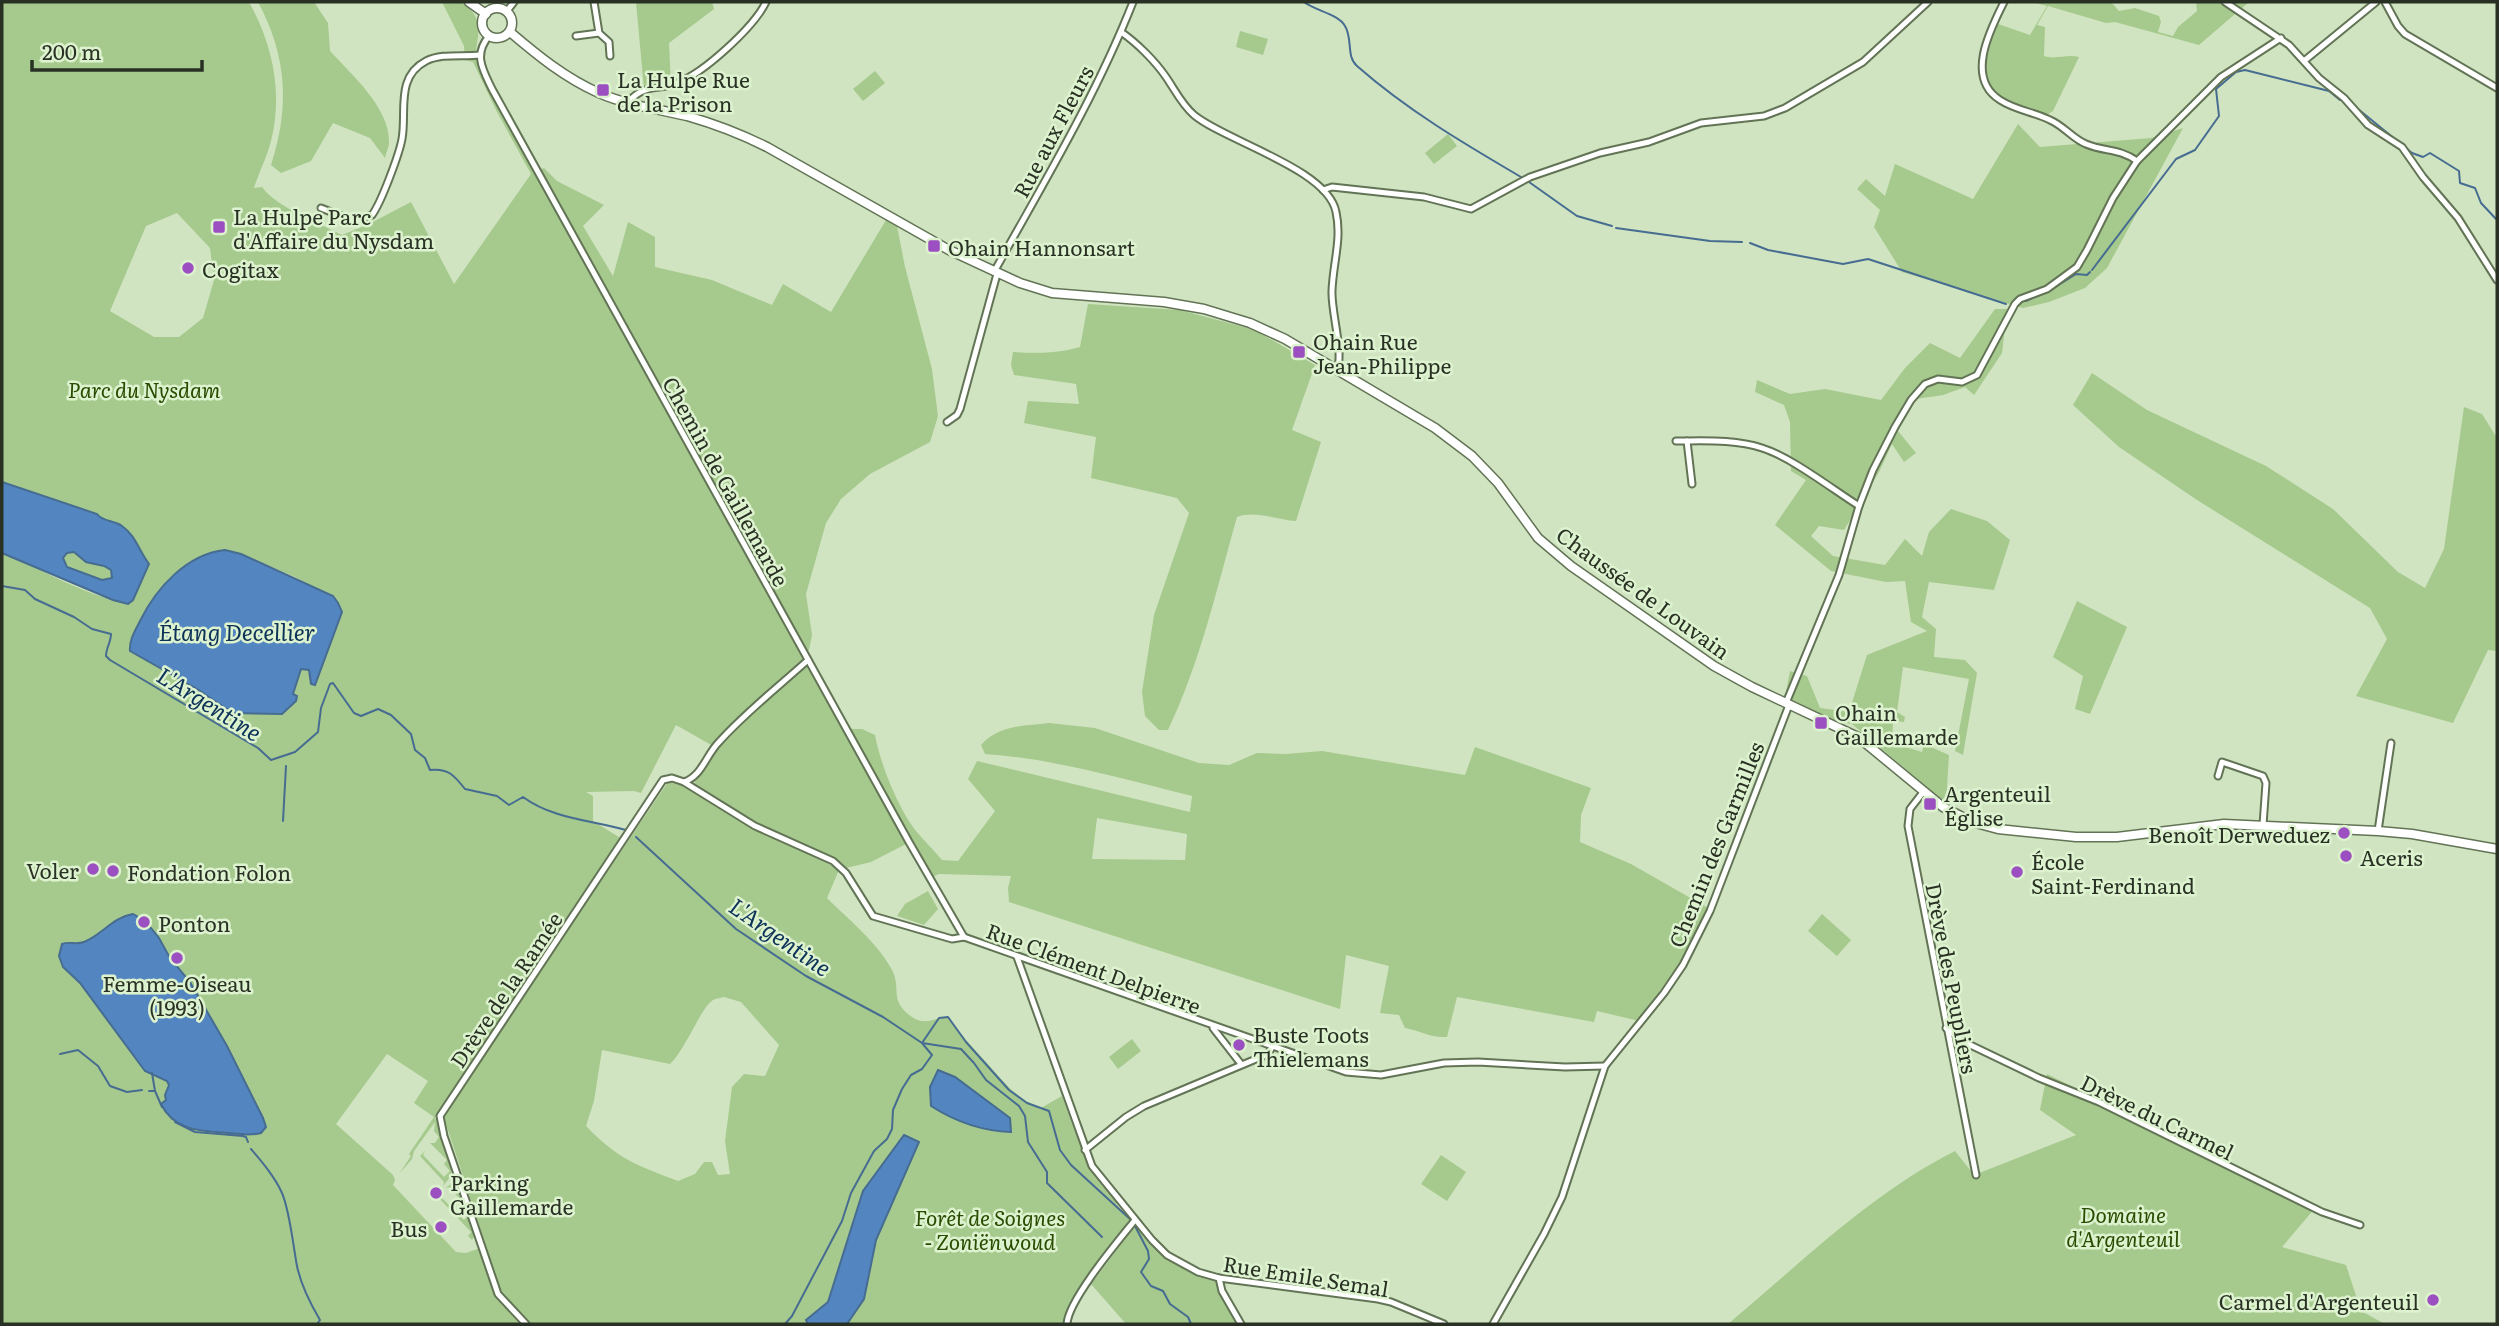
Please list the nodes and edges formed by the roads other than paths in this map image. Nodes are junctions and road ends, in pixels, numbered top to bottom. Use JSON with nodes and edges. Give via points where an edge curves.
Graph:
{"nodes":[{"id":1,"x":470,"y":2,"type":"edge"},
{"id":2,"x":514,"y":2,"type":"edge"},
{"id":3,"x":594,"y":2,"type":"edge"},
{"id":4,"x":766,"y":2,"type":"edge"},
{"id":5,"x":1133,"y":2,"type":"edge"},
{"id":6,"x":1928,"y":2,"type":"edge"},
{"id":7,"x":2004,"y":2,"type":"edge"},
{"id":8,"x":2225,"y":2,"type":"edge"},
{"id":9,"x":2376,"y":2,"type":"edge"},
{"id":10,"x":2385,"y":2,"type":"edge"},
{"id":11,"x":507,"y":11,"type":"junction"},
{"id":12,"x":485,"y":14,"type":"junction"},
{"id":13,"x":510,"y":32,"type":"junction"},
{"id":14,"x":1121,"y":32,"type":"junction"},
{"id":15,"x":599,"y":33,"type":"junction"},
{"id":16,"x":489,"y":36,"type":"junction"},
{"id":17,"x":576,"y":36,"type":"dead end"},
{"id":18,"x":2281,"y":38,"type":"junction"},
{"id":19,"x":480,"y":55,"type":"junction"},
{"id":20,"x":610,"y":56,"type":"dead end"},
{"id":21,"x":2304,"y":61,"type":"junction"},
{"id":22,"x":2497,"y":88,"type":"edge"},
{"id":23,"x":628,"y":102,"type":"junction"},
{"id":24,"x":2137,"y":161,"type":"junction"},
{"id":25,"x":1323,"y":190,"type":"junction"},
{"id":26,"x":321,"y":208,"type":"dead end"},
{"id":27,"x":995,"y":273,"type":"junction"},
{"id":28,"x":2497,"y":280,"type":"edge"},
{"id":29,"x":1337,"y":369,"type":"junction"},
{"id":30,"x":947,"y":422,"type":"dead end"},
{"id":31,"x":1676,"y":441,"type":"dead end"},
{"id":32,"x":1688,"y":441,"type":"junction"},
{"id":33,"x":1692,"y":484,"type":"dead end"},
{"id":34,"x":1859,"y":506,"type":"junction"},
{"id":35,"x":808,"y":660,"type":"junction"},
{"id":36,"x":1787,"y":704,"type":"junction"},
{"id":37,"x":2391,"y":743,"type":"dead end"},
{"id":38,"x":2218,"y":776,"type":"dead end"},
{"id":39,"x":677,"y":779,"type":"joint"},
{"id":40,"x":684,"y":782,"type":"junction"},
{"id":41,"x":1923,"y":791,"type":"junction"},
{"id":42,"x":2263,"y":825,"type":"junction"},
{"id":43,"x":2378,"y":831,"type":"junction"},
{"id":44,"x":2040,"y":834,"type":"junction"},
{"id":45,"x":2042,"y":844,"type":"dead end"},
{"id":46,"x":2497,"y":849,"type":"edge"},
{"id":47,"x":964,"y":937,"type":"junction"},
{"id":48,"x":1017,"y":957,"type":"junction"},
{"id":49,"x":1213,"y":1027,"type":"junction"},
{"id":50,"x":1946,"y":1028,"type":"junction"},
{"id":51,"x":1272,"y":1047,"type":"junction"},
{"id":52,"x":1241,"y":1064,"type":"junction"},
{"id":53,"x":1605,"y":1066,"type":"junction"},
{"id":54,"x":1085,"y":1150,"type":"junction"},
{"id":55,"x":1976,"y":1175,"type":"dead end"},
{"id":56,"x":1135,"y":1220,"type":"junction"},
{"id":57,"x":2360,"y":1226,"type":"dead end"},
{"id":58,"x":1219,"y":1278,"type":"junction"},
{"id":59,"x":526,"y":1324,"type":"edge"},
{"id":60,"x":1066,"y":1324,"type":"edge"},
{"id":61,"x":1241,"y":1324,"type":"edge"},
{"id":62,"x":1444,"y":1324,"type":"edge"},
{"id":63,"x":1493,"y":1324,"type":"edge"}],
"edges":[{"from":1,"to":12,"type":"main road"},
{"from":2,"to":11,"type":"street"},
{"from":3,"to":15,"type":"street"},
{"from":4,"to":23,"type":"street","via":[[755,20],[694,75],[641,90]]},
{"from":5,"to":14,"type":"street","name":"Rue aux Fleurs"},
{"from":6,"to":25,"type":"street","via":[[1863,62],[1785,108],[1764,116],[1702,123],[1589,157],[1530,177],[1478,206],[1465,208],[1424,197],[1332,187]]},
{"from":7,"to":24,"type":"street","via":[[1983,56],[1982,77],[1988,90],[2011,106],[2052,121],[2089,146],[2117,150]]},
{"from":8,"to":18,"type":"street"},
{"from":9,"to":21,"type":"street"},
{"from":10,"to":22,"type":"street","via":[[2405,34]]},
{"from":11,"to":12,"type":"main road","via":[[493,9]]},
{"from":11,"to":13,"type":"main road","via":[[513,23]]},
{"from":12,"to":16,"type":"main road","via":[[483,28]]},
{"from":13,"to":16,"type":"main road","via":[[503,38]]},
{"from":13,"to":23,"type":"main road","name":"Chaussée de Louvain","via":[[570,78]]},
{"from":14,"to":25,"type":"street","via":[[1161,70],[1192,114],[1270,154]]},
{"from":14,"to":27,"type":"street","name":"Rue aux Fleurs"},
{"from":15,"to":17,"type":"street"},
{"from":15,"to":20,"type":"street","via":[[609,42]]},
{"from":16,"to":19,"type":"street"},
{"from":18,"to":21,"type":"street"},
{"from":18,"to":24,"type":"street","name":"Chemin des Garmilles","via":[[2221,77]]},
{"from":19,"to":26,"type":"street","via":[[434,58],[414,71],[404,90],[402,142],[372,215],[354,221]]},
{"from":19,"to":35,"type":"street","name":"Chemin de Gaillemarde","via":[[492,89]]},
{"from":21,"to":28,"type":"street","via":[[2368,125],[2408,153],[2458,218]]},
{"from":23,"to":27,"type":"main road","name":"Chaussée de Louvain","via":[[706,121],[767,146]]},
{"from":24,"to":34,"type":"street","name":"Chemin des Garmilles","via":[[2077,267],[2047,289],[2015,304],[1977,375],[1962,382],[1938,379],[1916,393],[1877,461]]},
{"from":25,"to":29,"type":"street","via":[[1335,206],[1339,235],[1332,290]]},
{"from":27,"to":29,"type":"main road","name":"Chaussée de Louvain","via":[[1052,293],[1214,311],[1265,329]]},
{"from":27,"to":30,"type":"street","name":"Rue aux Fleurs","via":[[960,409]]},
{"from":29,"to":36,"type":"main road","name":"Chaussée de Louvain","via":[[1472,456],[1538,538],[1569,564],[1714,666]]},
{"from":31,"to":32,"type":"street"},
{"from":32,"to":33,"type":"street"},
{"from":32,"to":34,"type":"street","via":[[1760,447]]},
{"from":34,"to":36,"type":"street","name":"Chemin des Garmilles","via":[[1839,575]]},
{"from":35,"to":40,"type":"street","via":[[731,729],[695,778]]},
{"from":35,"to":47,"type":"street","name":"Chemin de Gaillemarde"},
{"from":36,"to":41,"type":"main road","name":"Chaussée de Louvain","via":[[1858,737]]},
{"from":36,"to":53,"type":"street","name":"Chemin des Garmilles","via":[[1710,911],[1683,965]]},
{"from":37,"to":43,"type":"street"},
{"from":38,"to":42,"type":"street","via":[[2222,762],[2263,776]]},
{"from":39,"to":40,"type":"street","name":"Rue Clément Delpierre"},
{"from":39,"to":59,"type":"street","name":"Drève de la Ramée","via":[[663,780],[440,1116],[498,1294]]},
{"from":40,"to":47,"type":"street","name":"Rue Clément Delpierre","via":[[755,826],[833,861],[873,916],[952,939]]},
{"from":41,"to":44,"type":"main road","name":"Chaussée de Louvain","via":[[1972,822]]},
{"from":41,"to":50,"type":"street","name":"Drève des Peupliers","via":[[1907,822]]},
{"from":42,"to":43,"type":"main road","name":"Chaussée de Louvain"},
{"from":42,"to":44,"type":"main road","name":"Chaussée de Louvain","via":[[2201,825],[2096,838]]},
{"from":43,"to":46,"type":"main road","name":"Chaussée de Louvain"},
{"from":44,"to":45,"type":"street"},
{"from":47,"to":48,"type":"street","name":"Rue Clément Delpierre"},
{"from":48,"to":49,"type":"street","name":"Rue Clément Delpierre"},
{"from":48,"to":54,"type":"street","name":"Rue Emile Semal"},
{"from":49,"to":51,"type":"street","name":"Rue Clément Delpierre"},
{"from":49,"to":52,"type":"street","name":"Rue Clément Delpierre"},
{"from":50,"to":55,"type":"street","name":"Drève des Peupliers"},
{"from":50,"to":57,"type":"street","name":"Drève du Carmel","via":[[1962,1041],[2039,1078]]},
{"from":51,"to":52,"type":"street","via":[[1268,1054]]},
{"from":51,"to":53,"type":"street","name":"Rue Clément Delpierre","via":[[1363,1074],[1465,1062]]},
{"from":52,"to":54,"type":"street","via":[[1144,1106]]},
{"from":53,"to":63,"type":"street","name":"Chemin des Garmilles","via":[[1562,1197]]},
{"from":54,"to":56,"type":"street","name":"Rue Emile Semal","via":[[1098,1175]]},
{"from":56,"to":58,"type":"street","name":"Rue Emile Semal","via":[[1174,1259]]},
{"from":56,"to":60,"type":"street","via":[[1086,1284]]},
{"from":58,"to":61,"type":"street"},
{"from":58,"to":62,"type":"street","name":"Rue Emile Semal","via":[[1391,1302]]}]}
